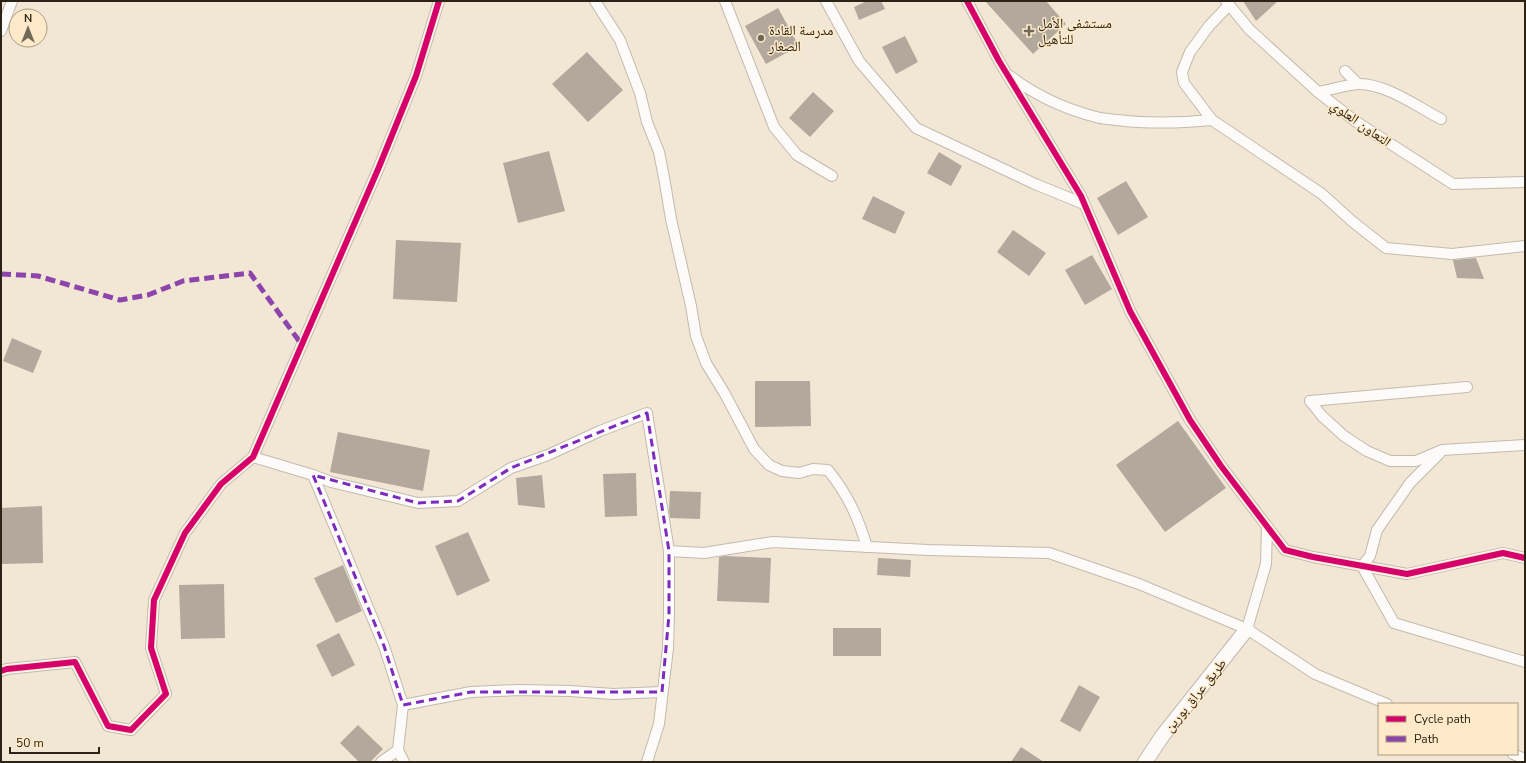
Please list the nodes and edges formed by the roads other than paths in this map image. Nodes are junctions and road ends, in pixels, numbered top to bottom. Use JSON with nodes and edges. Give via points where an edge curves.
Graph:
{"nodes":[{"id":1,"x":12,"y":1,"type":"edge"},
{"id":2,"x":439,"y":1,"type":"edge"},
{"id":3,"x":595,"y":1,"type":"edge"},
{"id":4,"x":725,"y":1,"type":"edge"},
{"id":5,"x":826,"y":1,"type":"edge"},
{"id":6,"x":967,"y":1,"type":"edge"},
{"id":7,"x":1228,"y":3,"type":"edge"},
{"id":8,"x":1,"y":31,"type":"edge"},
{"id":9,"x":1345,"y":71,"type":"dead end"},
{"id":10,"x":1005,"y":73,"type":"junction"},
{"id":11,"x":1358,"y":84,"type":"junction"},
{"id":12,"x":1318,"y":92,"type":"junction"},
{"id":13,"x":1212,"y":120,"type":"junction"},
{"id":14,"x":1441,"y":120,"type":"dead end"},
{"id":15,"x":832,"y":176,"type":"dead end"},
{"id":16,"x":1525,"y":182,"type":"edge"},
{"id":17,"x":1084,"y":204,"type":"junction"},
{"id":18,"x":1525,"y":246,"type":"edge"},
{"id":19,"x":1467,"y":387,"type":"dead end"},
{"id":20,"x":1525,"y":445,"type":"edge"},
{"id":21,"x":1442,"y":450,"type":"junction"},
{"id":22,"x":253,"y":457,"type":"junction"},
{"id":23,"x":313,"y":475,"type":"junction"},
{"id":24,"x":1267,"y":526,"type":"junction"},
{"id":25,"x":867,"y":547,"type":"junction"},
{"id":26,"x":670,"y":551,"type":"junction"},
{"id":27,"x":1525,"y":558,"type":"edge"},
{"id":28,"x":1362,"y":566,"type":"junction"},
{"id":29,"x":1247,"y":629,"type":"junction"},
{"id":30,"x":1525,"y":662,"type":"edge"},
{"id":31,"x":1,"y":671,"type":"edge"},
{"id":32,"x":662,"y":692,"type":"junction"},
{"id":33,"x":1385,"y":703,"type":"edge"},
{"id":34,"x":403,"y":705,"type":"junction"},
{"id":35,"x":398,"y":750,"type":"junction"},
{"id":36,"x":1515,"y":755,"type":"edge"},
{"id":37,"x":1525,"y":759,"type":"edge"},
{"id":38,"x":381,"y":762,"type":"edge"},
{"id":39,"x":404,"y":762,"type":"edge"},
{"id":40,"x":647,"y":762,"type":"edge"},
{"id":41,"x":1145,"y":762,"type":"edge"}],
"edges":[{"from":1,"to":8,"type":"street"},
{"from":2,"to":22,"type":"street","via":[[416,76],[379,167]]},
{"from":3,"to":25,"type":"street","via":[[620,40],[640,93],[658,152],[696,336],[706,363],[726,394],[754,449],[769,465],[782,472],[828,470],[859,520]]},
{"from":4,"to":15,"type":"street","via":[[774,127],[797,155]]},
{"from":5,"to":17,"type":"street","via":[[859,61],[916,128]]},
{"from":6,"to":10,"type":"street"},
{"from":7,"to":12,"type":"street","name":"التعاون العلوي","via":[[1249,29]]},
{"from":7,"to":13,"type":"street","via":[[1190,52],[1182,72],[1184,83]]},
{"from":9,"to":11,"type":"street"},
{"from":10,"to":13,"type":"street","via":[[1025,88],[1097,118],[1170,124]]},
{"from":10,"to":17,"type":"street"},
{"from":11,"to":12,"type":"street"},
{"from":11,"to":14,"type":"street","via":[[1377,87],[1394,94]]},
{"from":12,"to":16,"type":"street","name":"التعاون العلوي","via":[[1355,121],[1453,184]]},
{"from":13,"to":18,"type":"street","via":[[1322,194],[1386,248],[1452,254]]},
{"from":17,"to":24,"type":"street","via":[[1130,311],[1190,420]]},
{"from":19,"to":21,"type":"street","via":[[1310,402],[1344,436],[1367,451],[1390,461],[1416,461]]},
{"from":20,"to":21,"type":"street"},
{"from":21,"to":28,"type":"street","via":[[1410,483],[1377,530],[1370,556]]},
{"from":22,"to":23,"type":"street"},
{"from":22,"to":31,"type":"street","via":[[221,484],[185,533],[154,600],[151,648],[166,694],[131,730],[108,726],[75,662]]},
{"from":23,"to":26,"type":"street","via":[[331,482],[418,503],[458,501],[511,468],[647,413]]},
{"from":23,"to":34,"type":"street","via":[[384,646]]},
{"from":24,"to":28,"type":"street","via":[[1285,550]]},
{"from":24,"to":29,"type":"street","via":[[1266,564]]},
{"from":25,"to":26,"type":"street","via":[[773,542],[704,553]]},
{"from":25,"to":29,"type":"street","via":[[1049,553],[1139,584]]},
{"from":26,"to":32,"type":"street","via":[[670,616]]},
{"from":27,"to":28,"type":"street","via":[[1504,553],[1407,574]]},
{"from":28,"to":30,"type":"street","via":[[1394,623]]},
{"from":29,"to":33,"type":"street","via":[[1315,674]]},
{"from":29,"to":41,"type":"street","name":"طريق عراق بورين","via":[[1163,734]]},
{"from":32,"to":34,"type":"street","via":[[471,692]]},
{"from":32,"to":40,"type":"street","via":[[659,724]]},
{"from":34,"to":35,"type":"street"},
{"from":35,"to":38,"type":"street"},
{"from":35,"to":39,"type":"street"},
{"from":36,"to":37,"type":"street"}]}
